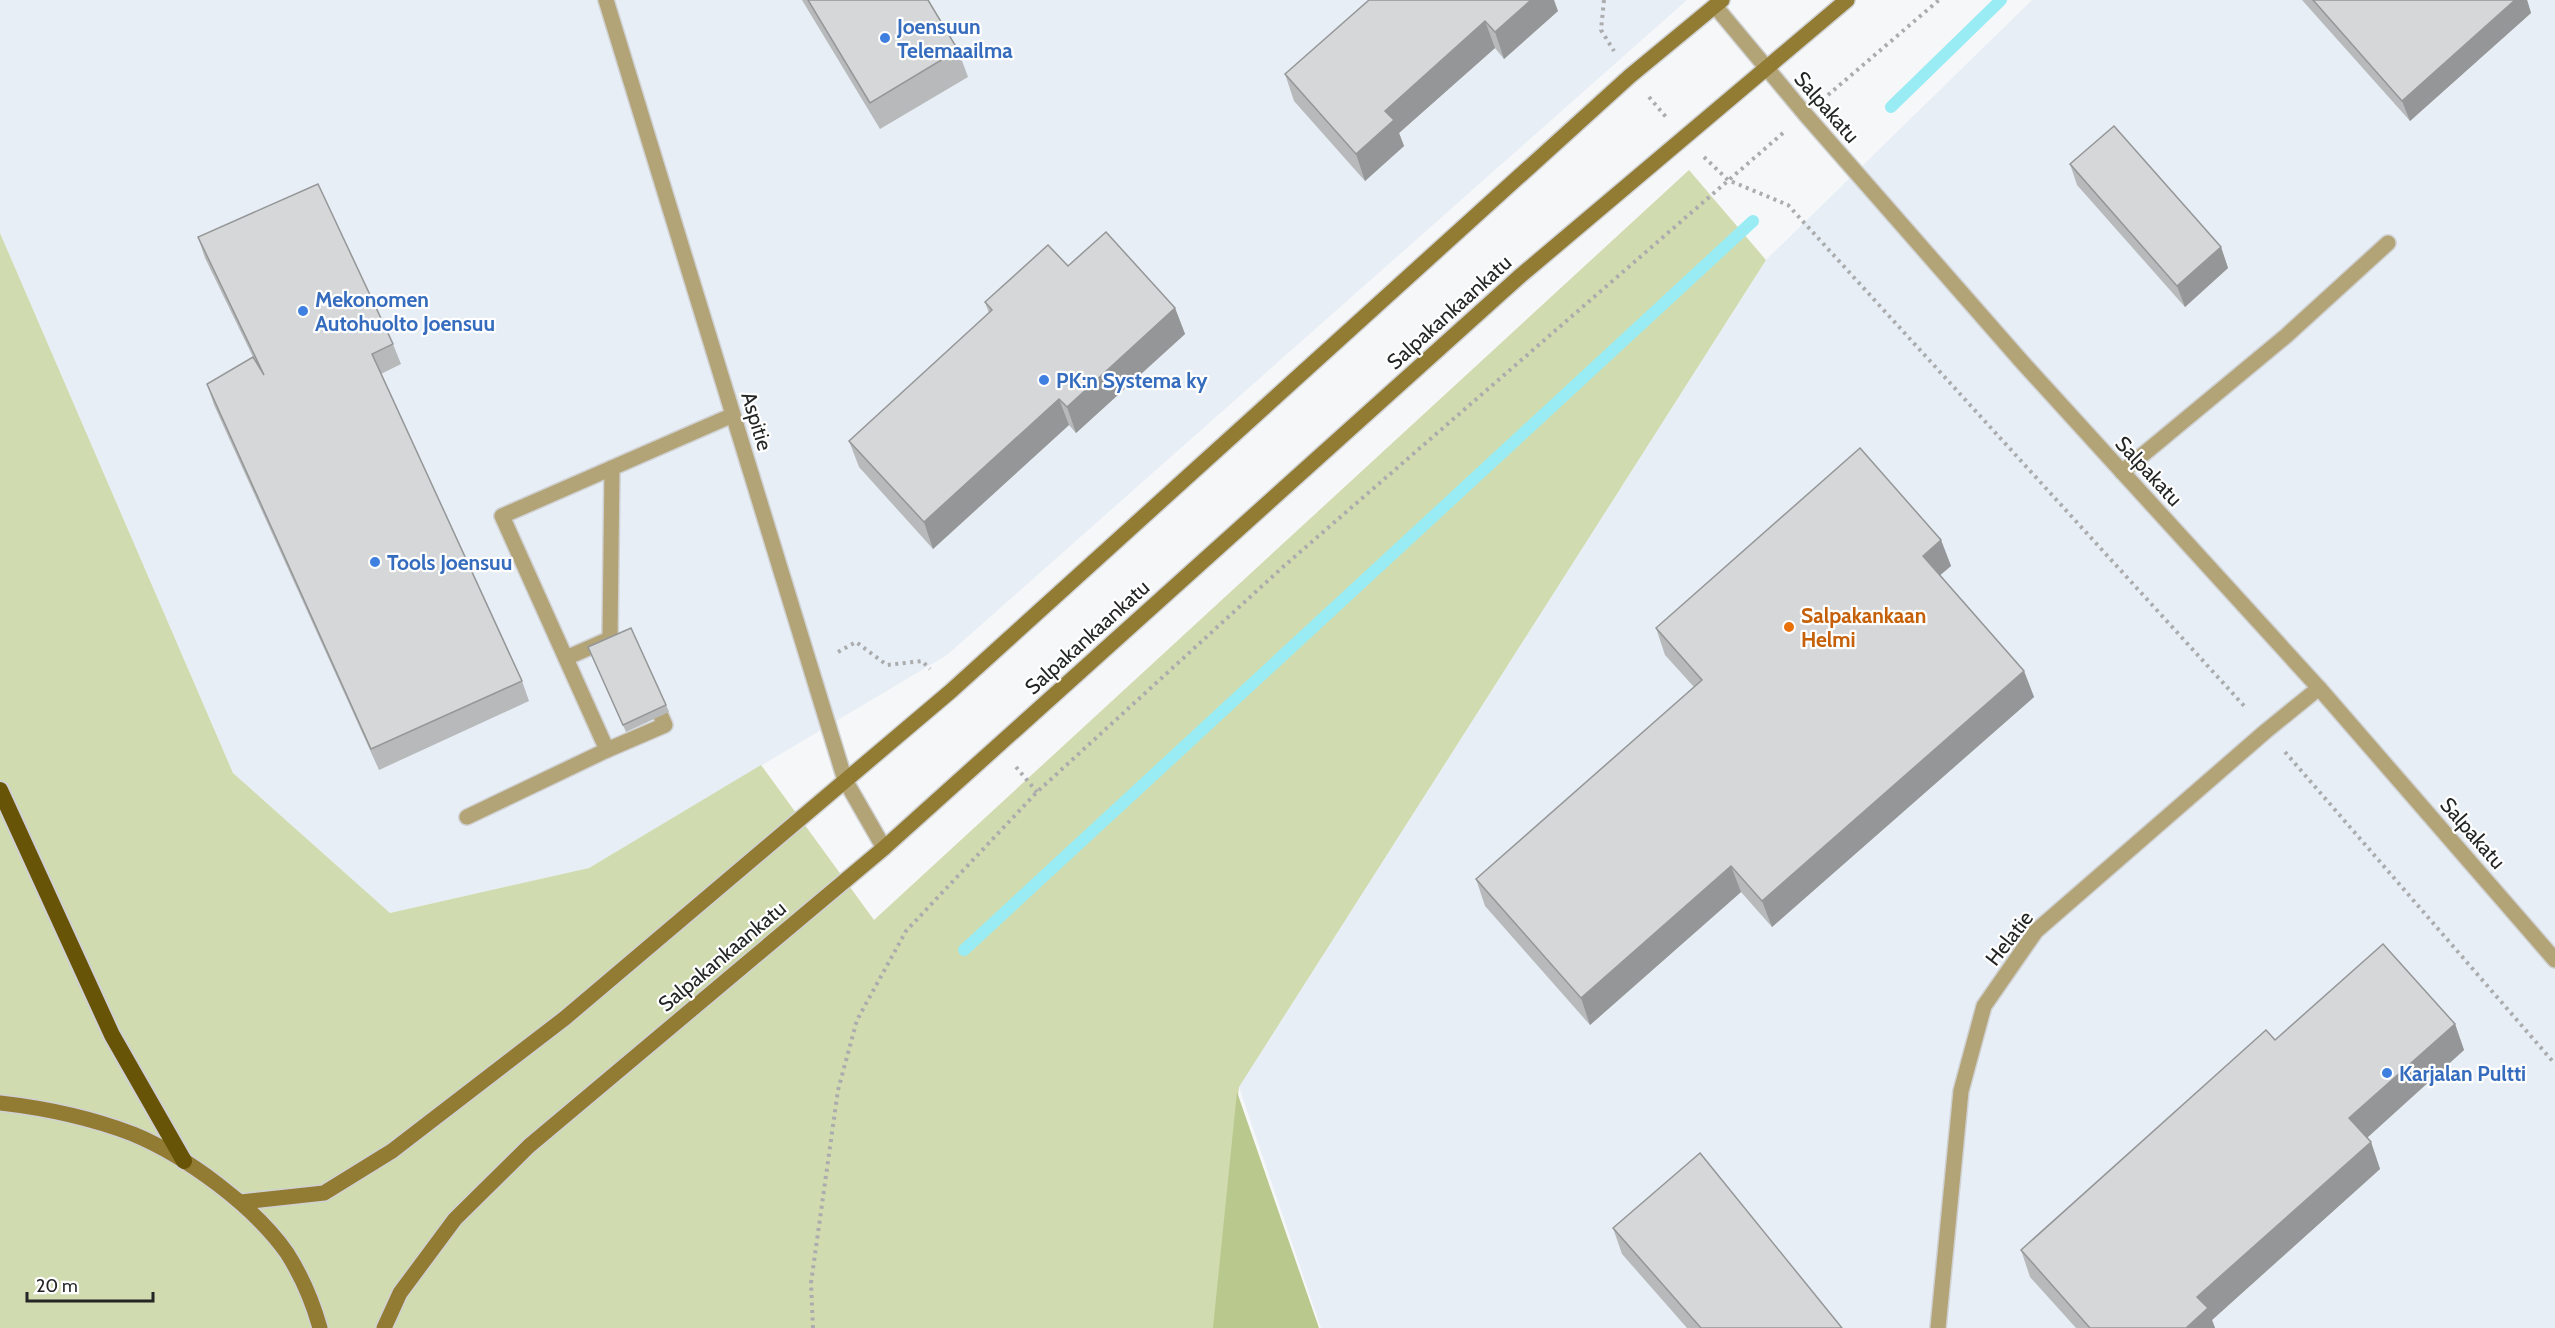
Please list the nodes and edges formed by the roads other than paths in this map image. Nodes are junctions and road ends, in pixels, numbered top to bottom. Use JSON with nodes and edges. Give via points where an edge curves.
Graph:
{"nodes":[{"id":1,"x":606,"y":0,"type":"edge"},
{"id":2,"x":1847,"y":0,"type":"edge"},
{"id":3,"x":1718,"y":3,"type":"edge"},
{"id":4,"x":1767,"y":68,"type":"junction"},
{"id":5,"x":2388,"y":243,"type":"dead end"},
{"id":6,"x":734,"y":415,"type":"junction"},
{"id":7,"x":612,"y":468,"type":"junction"},
{"id":8,"x":2121,"y":472,"type":"junction"},
{"id":9,"x":627,"y":642,"type":"edge"},
{"id":10,"x":603,"y":646,"type":"junction"},
{"id":11,"x":566,"y":658,"type":"junction"},
{"id":12,"x":646,"y":684,"type":"edge"},
{"id":13,"x":2319,"y":688,"type":"junction"},
{"id":14,"x":607,"y":750,"type":"junction"},
{"id":15,"x":845,"y":780,"type":"junction"},
{"id":16,"x":0,"y":790,"type":"edge"},
{"id":17,"x":467,"y":817,"type":"dead end"},
{"id":18,"x":884,"y":848,"type":"junction"},
{"id":19,"x":2555,"y":960,"type":"edge"},
{"id":20,"x":0,"y":1103,"type":"edge"},
{"id":21,"x":184,"y":1161,"type":"junction"},
{"id":22,"x":241,"y":1202,"type":"junction"},
{"id":23,"x":320,"y":1328,"type":"edge"},
{"id":24,"x":384,"y":1328,"type":"edge"},
{"id":25,"x":1938,"y":1328,"type":"edge"}],
"edges":[{"from":1,"to":6,"type":"street","name":"Aspitie"},
{"from":2,"to":4,"type":"main road","name":"Salpakankaankatu"},
{"from":3,"to":4,"type":"street","name":"Salpakatu"},
{"from":3,"to":15,"type":"main road","via":[[1630,76],[951,691]]},
{"from":4,"to":8,"type":"street","name":"Salpakatu"},
{"from":4,"to":18,"type":"main road","name":"Salpakankaankatu","via":[[1519,277]]},
{"from":5,"to":8,"type":"street","via":[[2286,336]]},
{"from":6,"to":7,"type":"street"},
{"from":6,"to":15,"type":"street","name":"Aspitie"},
{"from":7,"to":10,"type":"street"},
{"from":7,"to":11,"type":"street","via":[[502,516]]},
{"from":8,"to":13,"type":"street","name":"Salpakatu"},
{"from":9,"to":10,"type":"street","via":[[622,632]]},
{"from":10,"to":11,"type":"street"},
{"from":11,"to":14,"type":"street"},
{"from":12,"to":14,"type":"street","via":[[665,725],[637,731]]},
{"from":13,"to":19,"type":"street","name":"Salpakatu"},
{"from":13,"to":25,"type":"street","name":"Helatie","via":[[2036,931],[1984,1006],[1961,1091]]},
{"from":14,"to":17,"type":"street"},
{"from":15,"to":18,"type":"street","name":"Aspitie"},
{"from":15,"to":22,"type":"main road","via":[[566,1018],[392,1151],[324,1192]]},
{"from":16,"to":21,"type":"highway","via":[[112,1035]]},
{"from":18,"to":24,"type":"main road","name":"Salpakankaankatu","via":[[529,1146],[455,1219],[400,1293]]},
{"from":20,"to":21,"type":"main road","via":[[66,1114],[133,1134]]},
{"from":21,"to":22,"type":"main road"},
{"from":22,"to":23,"type":"main road","via":[[286,1253]]}]}
